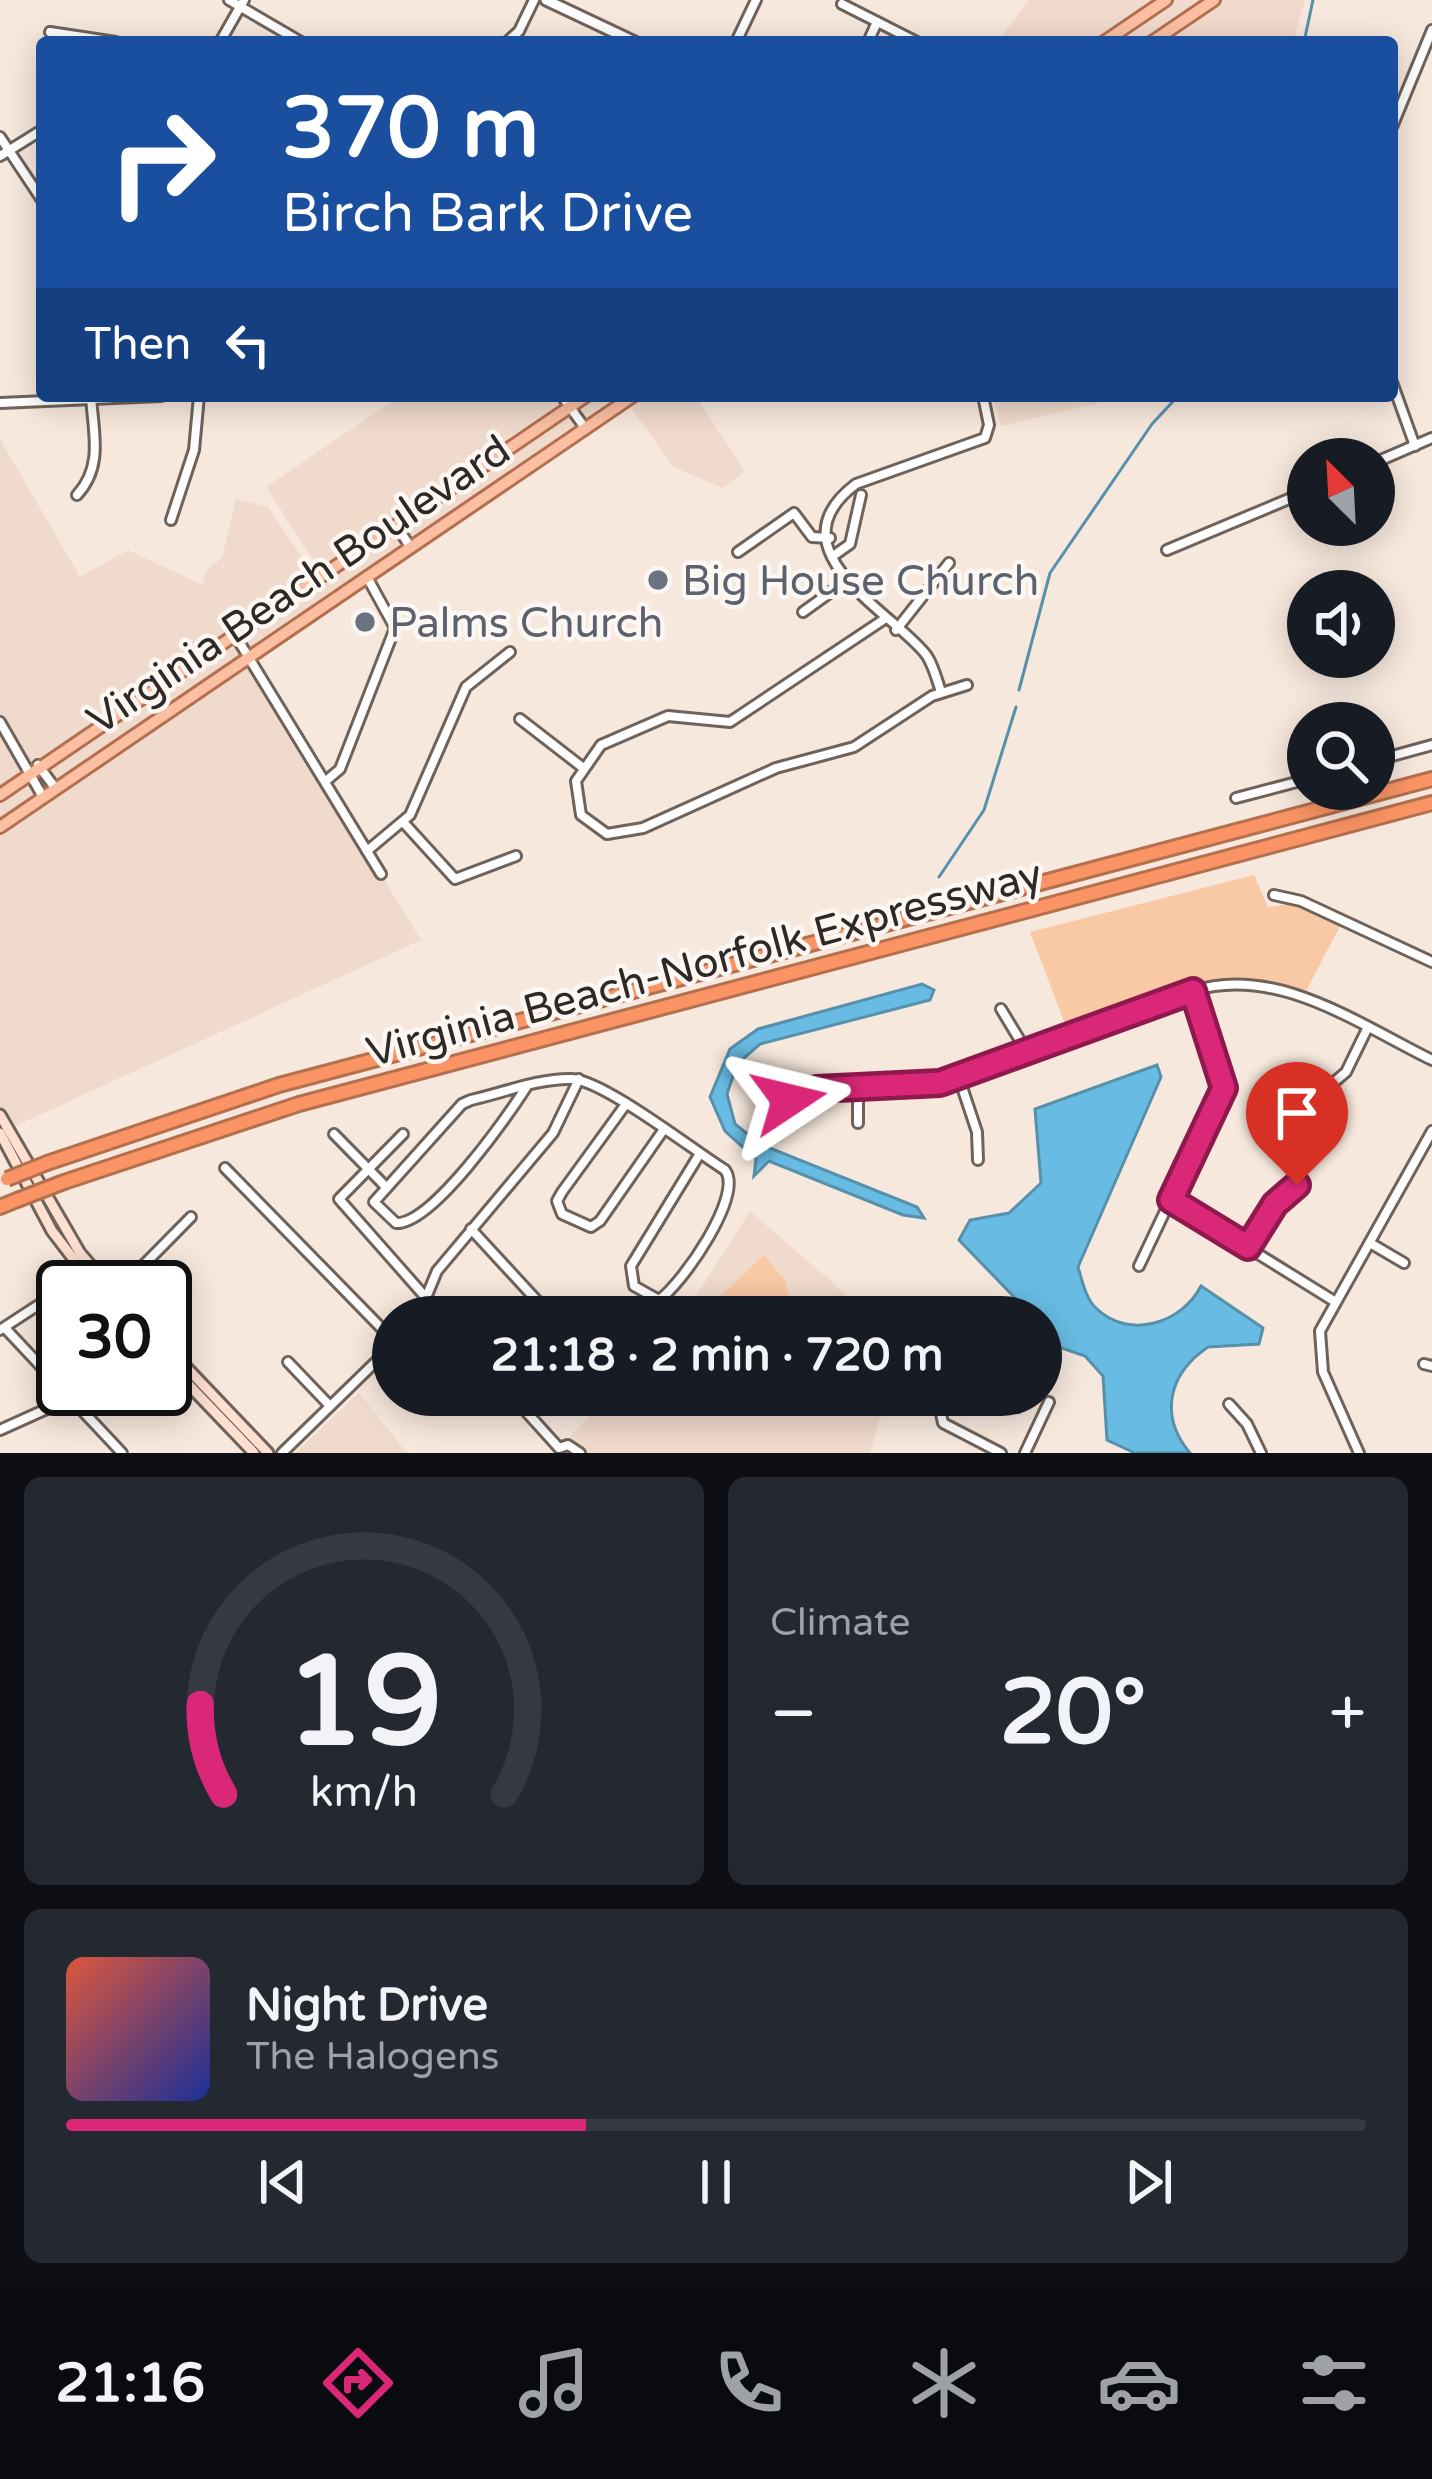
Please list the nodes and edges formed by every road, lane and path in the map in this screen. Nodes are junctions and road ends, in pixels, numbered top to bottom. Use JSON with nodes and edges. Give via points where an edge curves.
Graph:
{"nodes":[{"id":1,"x":229,"y":0,"type":"edge"},
{"id":2,"x":534,"y":0,"type":"edge"},
{"id":3,"x":546,"y":0,"type":"edge"},
{"id":4,"x":756,"y":0,"type":"edge"},
{"id":5,"x":1166,"y":0,"type":"edge"},
{"id":6,"x":1214,"y":0,"type":"edge"},
{"id":7,"x":243,"y":3,"type":"edge"},
{"id":8,"x":842,"y":4,"type":"dead end"},
{"id":9,"x":878,"y":22,"type":"junction"},
{"id":10,"x":1432,"y":30,"type":"edge"},
{"id":11,"x":50,"y":32,"type":"dead end"},
{"id":12,"x":76,"y":36,"type":"edge"},
{"id":13,"x":224,"y":36,"type":"edge"},
{"id":14,"x":292,"y":36,"type":"edge"},
{"id":15,"x":513,"y":36,"type":"edge"},
{"id":16,"x":622,"y":36,"type":"edge"},
{"id":17,"x":739,"y":36,"type":"edge"},
{"id":18,"x":871,"y":36,"type":"edge"},
{"id":19,"x":905,"y":36,"type":"edge"},
{"id":20,"x":1113,"y":36,"type":"edge"},
{"id":21,"x":1161,"y":36,"type":"edge"},
{"id":22,"x":1398,"y":113,"type":"edge"},
{"id":23,"x":36,"y":134,"type":"edge"},
{"id":24,"x":0,"y":136,"type":"edge"},
{"id":25,"x":4,"y":153,"type":"edge"},
{"id":26,"x":36,"y":193,"type":"edge"},
{"id":27,"x":1398,"y":399,"type":"edge"},
{"id":28,"x":36,"y":402,"type":"edge"},
{"id":29,"x":91,"y":402,"type":"edge"},
{"id":30,"x":199,"y":402,"type":"edge"},
{"id":31,"x":564,"y":402,"type":"edge"},
{"id":32,"x":566,"y":402,"type":"edge"},
{"id":33,"x":624,"y":402,"type":"edge"},
{"id":34,"x":984,"y":402,"type":"edge"},
{"id":35,"x":0,"y":404,"type":"edge"},
{"id":36,"x":585,"y":428,"type":"junction"},
{"id":37,"x":1432,"y":438,"type":"edge"},
{"id":38,"x":1415,"y":446,"type":"junction"},
{"id":39,"x":1395,"y":454,"type":"edge"},
{"id":40,"x":77,"y":495,"type":"dead end"},
{"id":41,"x":861,"y":495,"type":"dead end"},
{"id":42,"x":1287,"y":499,"type":"edge"},
{"id":43,"x":171,"y":520,"type":"dead end"},
{"id":44,"x":396,"y":526,"type":"junction"},
{"id":45,"x":830,"y":538,"type":"junction"},
{"id":46,"x":411,"y":548,"type":"junction"},
{"id":47,"x":1167,"y":550,"type":"dead end"},
{"id":48,"x":738,"y":552,"type":"dead end"},
{"id":49,"x":833,"y":556,"type":"junction"},
{"id":50,"x":949,"y":563,"type":"dead end"},
{"id":51,"x":367,"y":577,"type":"junction"},
{"id":52,"x":846,"y":581,"type":"junction"},
{"id":53,"x":803,"y":612,"type":"dead end"},
{"id":54,"x":883,"y":620,"type":"junction"},
{"id":55,"x":896,"y":630,"type":"junction"},
{"id":56,"x":235,"y":635,"type":"junction"},
{"id":57,"x":510,"y":652,"type":"dead end"},
{"id":58,"x":250,"y":656,"type":"junction"},
{"id":59,"x":967,"y":685,"type":"dead end"},
{"id":60,"x":940,"y":692,"type":"junction"},
{"id":61,"x":520,"y":719,"type":"dead end"},
{"id":62,"x":0,"y":722,"type":"edge"},
{"id":63,"x":1432,"y":746,"type":"edge"},
{"id":64,"x":1395,"y":756,"type":"edge"},
{"id":65,"x":26,"y":759,"type":"junction"},
{"id":66,"x":42,"y":766,"type":"junction"},
{"id":67,"x":582,"y":767,"type":"junction"},
{"id":68,"x":29,"y":775,"type":"junction"},
{"id":69,"x":1432,"y":778,"type":"edge"},
{"id":70,"x":327,"y":780,"type":"junction"},
{"id":71,"x":1287,"y":784,"type":"edge"},
{"id":72,"x":56,"y":788,"type":"junction"},
{"id":73,"x":0,"y":795,"type":"edge"},
{"id":74,"x":43,"y":797,"type":"junction"},
{"id":75,"x":1236,"y":799,"type":"dead end"},
{"id":76,"x":1432,"y":803,"type":"edge"},
{"id":77,"x":404,"y":823,"type":"junction"},
{"id":78,"x":0,"y":827,"type":"edge"},
{"id":79,"x":367,"y":850,"type":"junction"},
{"id":80,"x":516,"y":856,"type":"dead end"},
{"id":81,"x":381,"y":874,"type":"dead end"},
{"id":82,"x":1274,"y":895,"type":"dead end"},
{"id":83,"x":1432,"y":962,"type":"edge"},
{"id":84,"x":1193,"y":991,"type":"junction"},
{"id":85,"x":1001,"y":1009,"type":"dead end"},
{"id":86,"x":1367,"y":1029,"type":"junction"},
{"id":87,"x":1028,"y":1052,"type":"junction"},
{"id":88,"x":1432,"y":1060,"type":"edge"},
{"id":89,"x":959,"y":1078,"type":"junction"},
{"id":90,"x":579,"y":1079,"type":"junction"},
{"id":91,"x":1332,"y":1084,"type":"dead end"},
{"id":92,"x":527,"y":1086,"type":"junction"},
{"id":93,"x":858,"y":1089,"type":"junction"},
{"id":94,"x":789,"y":1100,"type":"dead end"},
{"id":95,"x":626,"y":1104,"type":"junction"},
{"id":96,"x":0,"y":1115,"type":"edge"},
{"id":97,"x":858,"y":1123,"type":"dead end"},
{"id":98,"x":1432,"y":1131,"type":"edge"},
{"id":99,"x":662,"y":1132,"type":"junction"},
{"id":100,"x":0,"y":1133,"type":"edge"},
{"id":101,"x":334,"y":1134,"type":"dead end"},
{"id":102,"x":403,"y":1134,"type":"dead end"},
{"id":103,"x":699,"y":1155,"type":"junction"},
{"id":104,"x":978,"y":1160,"type":"dead end"},
{"id":105,"x":225,"y":1168,"type":"dead end"},
{"id":106,"x":369,"y":1169,"type":"junction"},
{"id":107,"x":3,"y":1180,"type":"edge"},
{"id":108,"x":1297,"y":1185,"type":"dead end"},
{"id":109,"x":386,"y":1187,"type":"junction"},
{"id":110,"x":1171,"y":1200,"type":"junction"},
{"id":111,"x":0,"y":1207,"type":"edge"},
{"id":112,"x":191,"y":1217,"type":"dead end"},
{"id":113,"x":471,"y":1229,"type":"junction"},
{"id":114,"x":1370,"y":1244,"type":"junction"},
{"id":115,"x":1248,"y":1247,"type":"junction"},
{"id":116,"x":80,"y":1260,"type":"edge"},
{"id":117,"x":81,"y":1260,"type":"edge"},
{"id":118,"x":149,"y":1260,"type":"edge"},
{"id":119,"x":1404,"y":1263,"type":"dead end"},
{"id":120,"x":1139,"y":1266,"type":"dead end"},
{"id":121,"x":425,"y":1296,"type":"edge"},
{"id":122,"x":428,"y":1296,"type":"edge"},
{"id":123,"x":533,"y":1296,"type":"edge"},
{"id":124,"x":1334,"y":1301,"type":"junction"},
{"id":125,"x":36,"y":1307,"type":"edge"},
{"id":126,"x":372,"y":1320,"type":"edge"},
{"id":127,"x":3,"y":1329,"type":"edge"},
{"id":128,"x":288,"y":1362,"type":"dead end"},
{"id":129,"x":36,"y":1363,"type":"edge"},
{"id":130,"x":372,"y":1363,"type":"edge"},
{"id":131,"x":192,"y":1373,"type":"edge"},
{"id":132,"x":192,"y":1388,"type":"edge"},
{"id":133,"x":1228,"y":1404,"type":"dead end"},
{"id":134,"x":329,"y":1406,"type":"junction"},
{"id":135,"x":36,"y":1414,"type":"edge"},
{"id":136,"x":87,"y":1416,"type":"edge"},
{"id":137,"x":528,"y":1416,"type":"edge"},
{"id":138,"x":942,"y":1416,"type":"edge"},
{"id":139,"x":1042,"y":1416,"type":"edge"},
{"id":140,"x":0,"y":1430,"type":"edge"},
{"id":141,"x":556,"y":1450,"type":"edge"},
{"id":142,"x":122,"y":1453,"type":"edge"},
{"id":143,"x":254,"y":1453,"type":"edge"},
{"id":144,"x":268,"y":1453,"type":"edge"},
{"id":145,"x":282,"y":1453,"type":"edge"},
{"id":146,"x":580,"y":1453,"type":"edge"},
{"id":147,"x":1001,"y":1453,"type":"edge"},
{"id":148,"x":1025,"y":1453,"type":"edge"},
{"id":149,"x":1261,"y":1453,"type":"edge"},
{"id":150,"x":1359,"y":1453,"type":"edge"}],
"edges":[{"from":1,"to":7,"type":"street"},
{"from":2,"to":15,"type":"street"},
{"from":3,"to":16,"type":"street"},
{"from":4,"to":17,"type":"street"},
{"from":5,"to":20,"type":"main road"},
{"from":6,"to":21,"type":"main road"},
{"from":7,"to":13,"type":"street"},
{"from":7,"to":14,"type":"street"},
{"from":8,"to":9,"type":"street"},
{"from":9,"to":18,"type":"street"},
{"from":9,"to":19,"type":"street"},
{"from":10,"to":22,"type":"street"},
{"from":11,"to":12,"type":"street"},
{"from":23,"to":25,"type":"street"},
{"from":24,"to":25,"type":"street"},
{"from":25,"to":26,"type":"street"},
{"from":27,"to":38,"type":"street"},
{"from":28,"to":35,"type":"street"},
{"from":29,"to":40,"type":"street","via":[[96,457]]},
{"from":30,"to":43,"type":"street","via":[[194,450]]},
{"from":31,"to":44,"type":"main road","name":"Virginia Beach Boulevard"},
{"from":32,"to":36,"type":"street"},
{"from":33,"to":36,"type":"main road","name":"Virginia Beach Boulevard"},
{"from":34,"to":45,"type":"street","via":[[985,438],[856,484],[835,509]]},
{"from":36,"to":46,"type":"main road","name":"Virginia Beach Boulevard"},
{"from":37,"to":38,"type":"street"},
{"from":38,"to":39,"type":"street"},
{"from":41,"to":49,"type":"street","via":[[850,544]]},
{"from":42,"to":47,"type":"street"},
{"from":44,"to":46,"type":"street"},
{"from":44,"to":56,"type":"main road","name":"Virginia Beach Boulevard"},
{"from":45,"to":48,"type":"street","via":[[812,537],[794,513]]},
{"from":45,"to":49,"type":"street"},
{"from":46,"to":51,"type":"main road","name":"Virginia Beach Boulevard"},
{"from":49,"to":52,"type":"street"},
{"from":50,"to":55,"type":"street"},
{"from":51,"to":58,"type":"main road","name":"Virginia Beach Boulevard"},
{"from":51,"to":70,"type":"street","via":[[395,628],[340,769]]},
{"from":52,"to":53,"type":"street"},
{"from":52,"to":54,"type":"street"},
{"from":54,"to":55,"type":"street"},
{"from":54,"to":67,"type":"street","via":[[730,722],[668,716],[601,745]]},
{"from":55,"to":60,"type":"street","via":[[926,656]]},
{"from":56,"to":58,"type":"street"},
{"from":56,"to":66,"type":"main road","name":"Virginia Beach Boulevard"},
{"from":57,"to":77,"type":"street","via":[[460,695]]},
{"from":58,"to":70,"type":"street"},
{"from":58,"to":72,"type":"main road","name":"Virginia Beach Boulevard"},
{"from":59,"to":60,"type":"street"},
{"from":60,"to":67,"type":"street","via":[[854,747],[776,768],[627,832],[599,832],[581,815],[574,795]]},
{"from":61,"to":67,"type":"street"},
{"from":62,"to":65,"type":"street"},
{"from":63,"to":64,"type":"street"},
{"from":65,"to":66,"type":"street"},
{"from":65,"to":68,"type":"street"},
{"from":66,"to":68,"type":"main road","name":"Virginia Beach Boulevard"},
{"from":66,"to":72,"type":"street"},
{"from":68,"to":73,"type":"main road","name":"Virginia Beach Boulevard"},
{"from":68,"to":74,"type":"street"},
{"from":69,"to":107,"type":"highway","name":"Virginia Beach-Norfolk Expressway","bridge":true,"via":[[279,1084]]},
{"from":70,"to":79,"type":"street"},
{"from":71,"to":75,"type":"street"},
{"from":72,"to":74,"type":"main road","name":"Virginia Beach Boulevard"},
{"from":74,"to":78,"type":"main road","name":"Virginia Beach Boulevard"},
{"from":76,"to":111,"type":"highway","name":"Virginia Beach-Norfolk Expressway","bridge":true,"via":[[317,1099]]},
{"from":77,"to":79,"type":"street"},
{"from":77,"to":80,"type":"street","via":[[455,880]]},
{"from":79,"to":81,"type":"street"},
{"from":82,"to":83,"type":"street"},
{"from":84,"to":86,"type":"street","via":[[1266,986]]},
{"from":84,"to":87,"type":"street"},
{"from":84,"to":110,"type":"street","via":[[1224,1088]]},
{"from":85,"to":87,"type":"street"},
{"from":86,"to":88,"type":"street"},
{"from":86,"to":91,"type":"street"},
{"from":87,"to":89,"type":"street"},
{"from":89,"to":93,"type":"street"},
{"from":89,"to":104,"type":"street"},
{"from":90,"to":92,"type":"street"},
{"from":90,"to":95,"type":"street"},
{"from":90,"to":113,"type":"street","via":[[553,1133]]},
{"from":92,"to":109,"type":"street","via":[[462,1104]]},
{"from":92,"to":109,"type":"street","via":[[419,1218],[397,1223],[374,1202]]},
{"from":93,"to":94,"type":"street","via":[[817,1089]]},
{"from":93,"to":97,"type":"street"},
{"from":95,"to":99,"type":"street"},
{"from":95,"to":99,"type":"street","via":[[557,1201],[562,1214],[591,1227],[616,1205]]},
{"from":96,"to":117,"type":"main road"},
{"from":98,"to":114,"type":"street"},
{"from":99,"to":103,"type":"street"},
{"from":100,"to":116,"type":"main road"},
{"from":101,"to":106,"type":"street"},
{"from":102,"to":106,"type":"street"},
{"from":103,"to":103,"type":"street","via":[[728,1173],[732,1189],[697,1255],[659,1300],[634,1286],[632,1266]]},
{"from":105,"to":126,"type":"street"},
{"from":106,"to":109,"type":"street"},
{"from":106,"to":121,"type":"street","via":[[339,1198]]},
{"from":108,"to":115,"type":"street"},
{"from":110,"to":115,"type":"street"},
{"from":110,"to":120,"type":"street"},
{"from":112,"to":118,"type":"street"},
{"from":113,"to":122,"type":"street","via":[[436,1270]]},
{"from":113,"to":123,"type":"street"},
{"from":114,"to":119,"type":"street"},
{"from":114,"to":124,"type":"street"},
{"from":115,"to":124,"type":"street"},
{"from":124,"to":150,"type":"street","via":[[1320,1331],[1320,1361]]},
{"from":125,"to":127,"type":"street"},
{"from":127,"to":129,"type":"street"},
{"from":128,"to":134,"type":"street"},
{"from":130,"to":134,"type":"street"},
{"from":131,"to":144,"type":"main road"},
{"from":132,"to":143,"type":"main road"},
{"from":133,"to":149,"type":"street"},
{"from":134,"to":145,"type":"street"},
{"from":135,"to":140,"type":"street"},
{"from":136,"to":142,"type":"street"},
{"from":137,"to":141,"type":"street"},
{"from":138,"to":147,"type":"street"},
{"from":139,"to":148,"type":"street"},
{"from":141,"to":146,"type":"street","via":[[568,1445]]}]}
